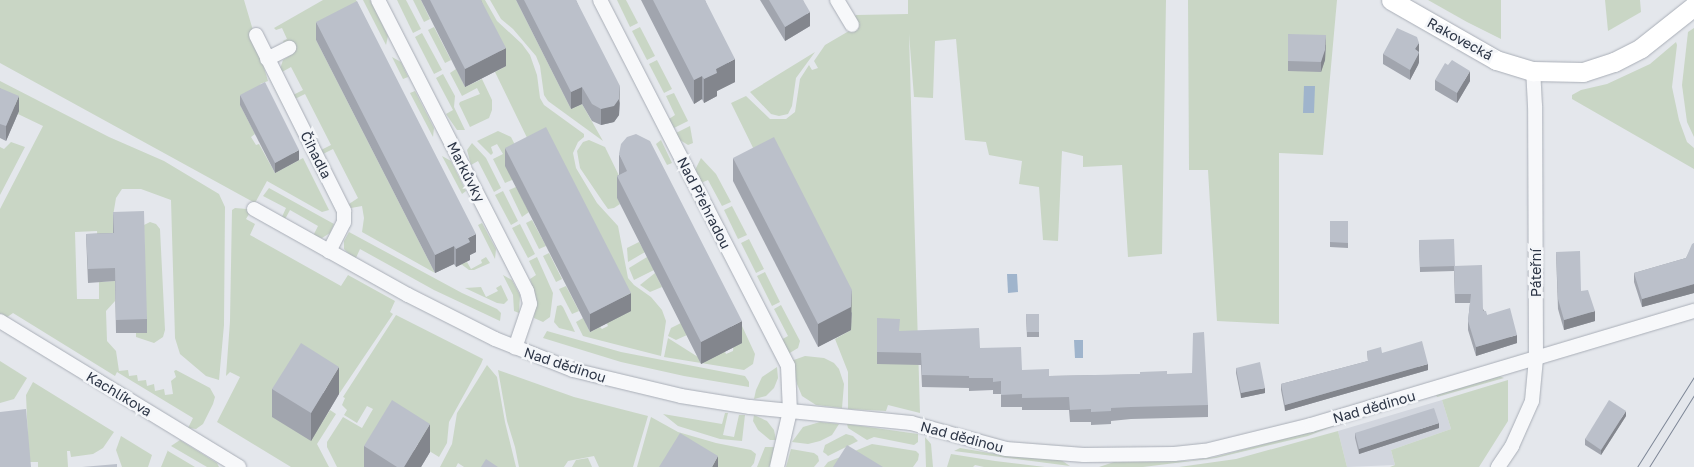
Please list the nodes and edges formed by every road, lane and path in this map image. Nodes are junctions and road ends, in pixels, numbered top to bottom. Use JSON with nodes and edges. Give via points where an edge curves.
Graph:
{"nodes":[{"id":1,"x":378,"y":0,"type":"edge"},
{"id":2,"x":600,"y":0,"type":"edge"},
{"id":3,"x":837,"y":0,"type":"edge"},
{"id":4,"x":1391,"y":0,"type":"edge"},
{"id":5,"x":1694,"y":6,"type":"edge"},
{"id":6,"x":852,"y":25,"type":"dead end"},
{"id":7,"x":256,"y":35,"type":"dead end"},
{"id":8,"x":289,"y":48,"type":"dead end"},
{"id":9,"x":268,"y":58,"type":"junction"},
{"id":10,"x":1533,"y":71,"type":"junction"},
{"id":11,"x":254,"y":208,"type":"dead end"},
{"id":12,"x":328,"y":251,"type":"junction"},
{"id":13,"x":1694,"y":311,"type":"edge"},
{"id":14,"x":0,"y":321,"type":"edge"},
{"id":15,"x":515,"y":348,"type":"junction"},
{"id":16,"x":1536,"y":359,"type":"junction"},
{"id":17,"x":790,"y":411,"type":"junction"},
{"id":18,"x":238,"y":467,"type":"edge"},
{"id":19,"x":776,"y":467,"type":"edge"},
{"id":20,"x":1498,"y":467,"type":"edge"}],
"edges":[{"from":1,"to":15,"type":"street","name":"Markůvky","via":[[527,291],[530,304]]},
{"from":2,"to":17,"type":"street","name":"Nad Přehradou","via":[[788,366]]},
{"from":3,"to":6,"type":"street"},
{"from":4,"to":10,"type":"main road","name":"Rakovecká","via":[[1496,60]]},
{"from":5,"to":10,"type":"main road","name":"Rakovecká","via":[[1641,48],[1614,62],[1583,72]]},
{"from":7,"to":9,"type":"street","name":"Čihadla"},
{"from":8,"to":9,"type":"street"},
{"from":9,"to":12,"type":"street","name":"Čihadla","via":[[344,211],[344,222]]},
{"from":10,"to":16,"type":"street","name":"Páteřní"},
{"from":11,"to":12,"type":"street","name":"Nad dědinou"},
{"from":12,"to":15,"type":"street","name":"Nad dědinou","via":[[408,296]]},
{"from":13,"to":16,"type":"street","name":"Nad dědinou"},
{"from":14,"to":18,"type":"street","name":"Kachlíkova"},
{"from":15,"to":17,"type":"street","name":"Nad dědinou","via":[[573,370],[633,386],[690,398]]},
{"from":16,"to":17,"type":"street","name":"Nad dědinou","via":[[1311,425],[1205,451],[1174,454],[1084,455],[1006,449],[911,423]]},
{"from":16,"to":20,"type":"street","name":"Páteřní","via":[[1532,402],[1512,446]]},
{"from":17,"to":19,"type":"street"}]}
